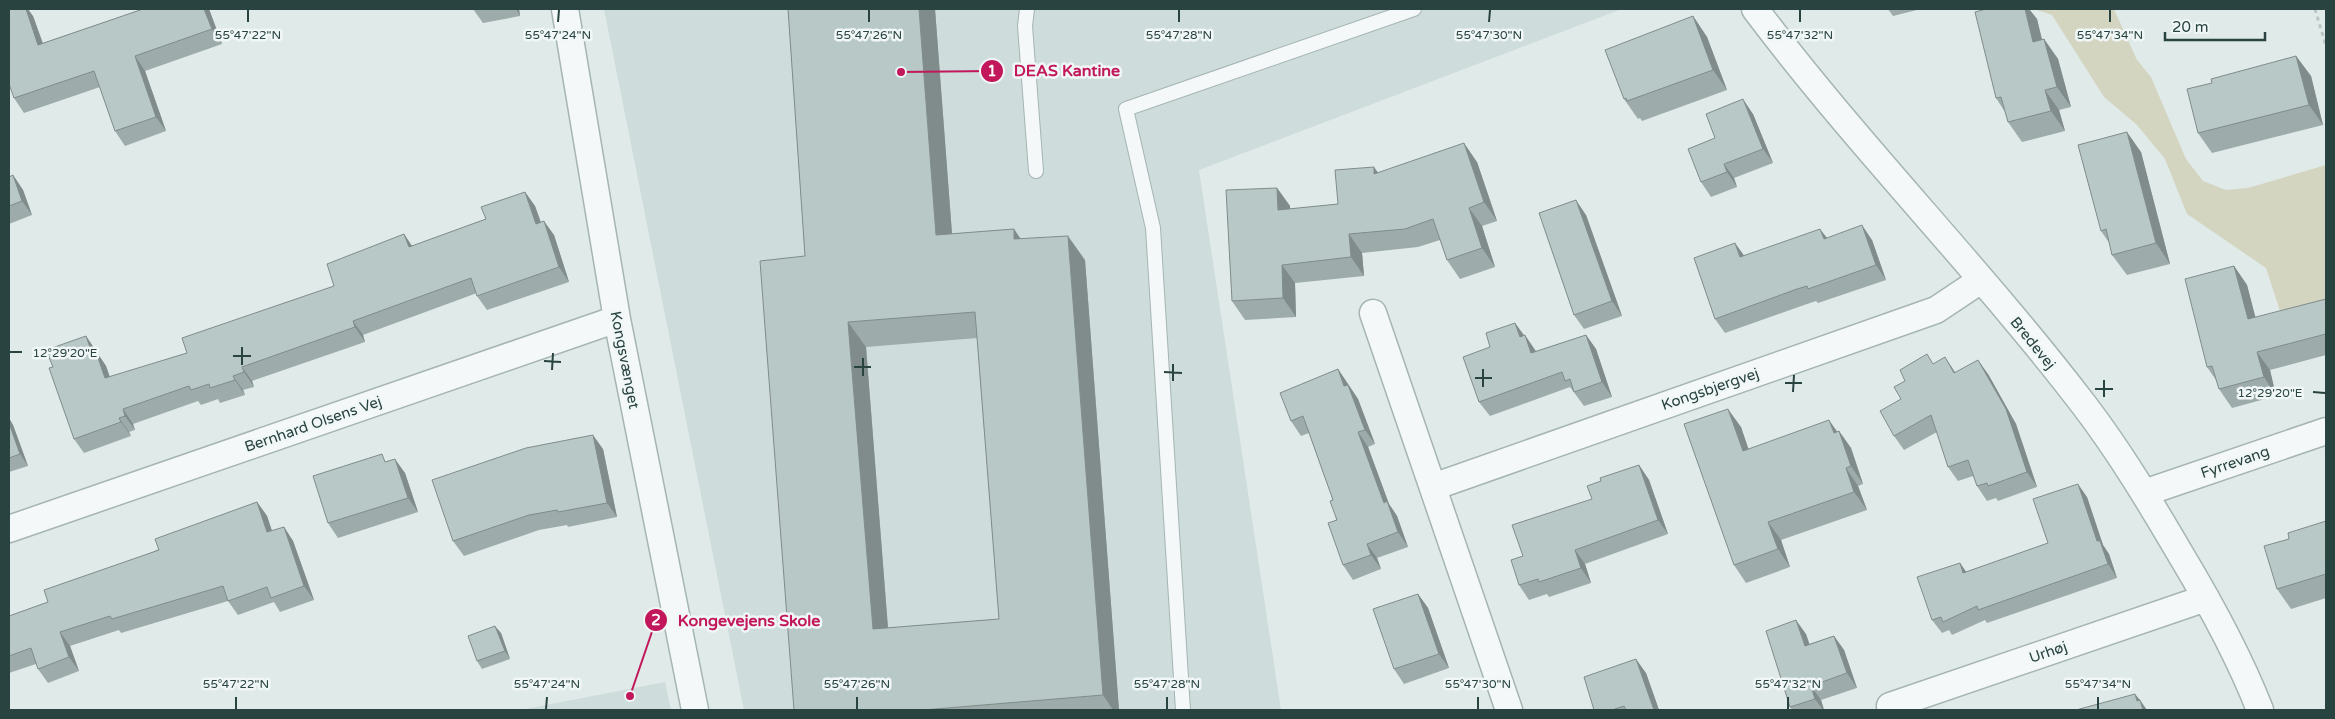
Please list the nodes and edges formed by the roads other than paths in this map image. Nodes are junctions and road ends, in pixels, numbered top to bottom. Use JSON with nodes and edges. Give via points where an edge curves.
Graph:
{"nodes":[{"id":1,"x":565,"y":9,"type":"edge"},
{"id":2,"x":1027,"y":9,"type":"edge"},
{"id":3,"x":1414,"y":9,"type":"edge"},
{"id":4,"x":1755,"y":9,"type":"edge"},
{"id":5,"x":1036,"y":172,"type":"dead end"},
{"id":6,"x":1981,"y":280,"type":"junction"},
{"id":7,"x":1373,"y":313,"type":"dead end"},
{"id":8,"x":617,"y":319,"type":"junction"},
{"id":9,"x":2326,"y":431,"type":"edge"},
{"id":10,"x":1433,"y":487,"type":"junction"},
{"id":11,"x":2144,"y":493,"type":"junction"},
{"id":12,"x":9,"y":529,"type":"edge"},
{"id":13,"x":2206,"y":598,"type":"junction"},
{"id":14,"x":1890,"y":706,"type":"dead end"},
{"id":15,"x":695,"y":710,"type":"edge"},
{"id":16,"x":1183,"y":710,"type":"edge"},
{"id":17,"x":1508,"y":710,"type":"edge"},
{"id":18,"x":2260,"y":710,"type":"edge"}],
"edges":[{"from":1,"to":8,"type":"street","name":"Kongsvænget"},
{"from":2,"to":5,"type":"lane","via":[[1025,26]]},
{"from":3,"to":16,"type":"lane","via":[[1126,108],[1152,228]]},
{"from":4,"to":6,"type":"street","name":"Bredevej","via":[[1797,64]]},
{"from":6,"to":10,"type":"street","name":"Kongsbjergvej","via":[[1936,310]]},
{"from":6,"to":11,"type":"street","name":"Bredevej","via":[[2085,406]]},
{"from":7,"to":10,"type":"street"},
{"from":8,"to":12,"type":"street","name":"Bernhard Olsens Vej"},
{"from":8,"to":15,"type":"street","name":"Kongsvænget"},
{"from":9,"to":11,"type":"street","name":"Fyrrevang"},
{"from":10,"to":17,"type":"street"},
{"from":11,"to":13,"type":"street","name":"Bredevej"},
{"from":13,"to":14,"type":"street","name":"Urhøj"},
{"from":13,"to":18,"type":"street","name":"Bredevej","via":[[2250,682]]}]}
